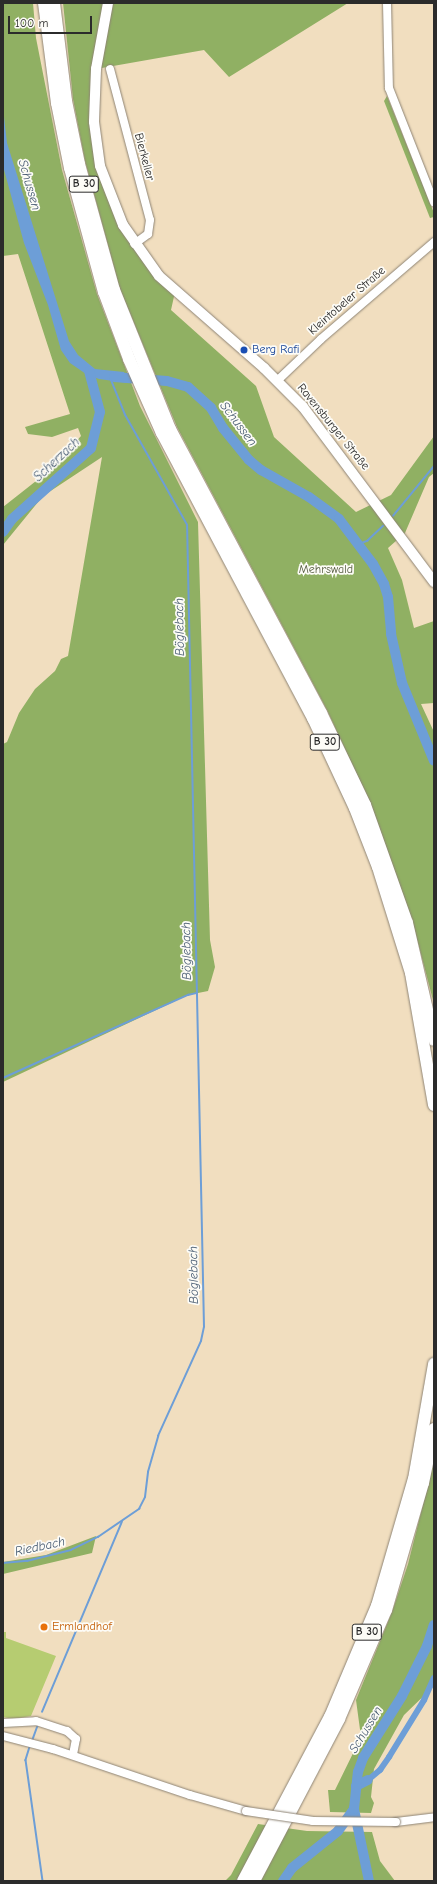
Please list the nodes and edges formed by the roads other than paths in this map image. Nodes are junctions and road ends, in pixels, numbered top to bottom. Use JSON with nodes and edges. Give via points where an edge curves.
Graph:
{"nodes":[{"id":1,"x":44,"y":3,"type":"edge"},
{"id":2,"x":54,"y":3,"type":"edge"},
{"id":3,"x":108,"y":3,"type":"edge"},
{"id":4,"x":387,"y":3,"type":"edge"},
{"id":5,"x":110,"y":69,"type":"dead end"},
{"id":6,"x":434,"y":202,"type":"edge"},
{"id":7,"x":434,"y":242,"type":"edge"},
{"id":8,"x":134,"y":244,"type":"junction"},
{"id":9,"x":134,"y":359,"type":"junction"},
{"id":10,"x":278,"y":380,"type":"junction"},
{"id":11,"x":153,"y":403,"type":"junction"},
{"id":12,"x":434,"y":582,"type":"edge"},
{"id":13,"x":434,"y":1040,"type":"edge"},
{"id":14,"x":434,"y":1105,"type":"edge"},
{"id":15,"x":434,"y":1364,"type":"edge"},
{"id":16,"x":434,"y":1428,"type":"edge"},
{"id":17,"x":3,"y":1723,"type":"edge"},
{"id":18,"x":3,"y":1736,"type":"edge"},
{"id":19,"x":73,"y":1755,"type":"junction"},
{"id":20,"x":434,"y":1817,"type":"edge"},
{"id":21,"x":243,"y":1881,"type":"edge"},
{"id":22,"x":254,"y":1881,"type":"edge"}],
"edges":[{"from":1,"to":9,"type":"highway","number":"B 30","via":[[57,103],[70,168],[100,278]]},
{"from":2,"to":9,"type":"highway","number":"B 30","via":[[66,101],[79,164]]},
{"from":3,"to":8,"type":"main road","name":"Ravensburger Straße","via":[[96,69],[94,122],[106,187]]},
{"from":4,"to":6,"type":"street","via":[[389,88]]},
{"from":5,"to":8,"type":"street","name":"Bierkeller","via":[[150,220],[148,234]]},
{"from":7,"to":10,"type":"street","name":"Kleintobeler Straße","via":[[321,339]]},
{"from":8,"to":10,"type":"main road","name":"Ravensburger Straße","via":[[175,292]]},
{"from":9,"to":11,"type":"highway","number":"B 30"},
{"from":10,"to":12,"type":"main road","name":"Ravensburger Straße","via":[[327,437]]},
{"from":11,"to":13,"type":"highway","number":"B 30","via":[[321,713],[365,805],[407,923]]},
{"from":11,"to":14,"type":"highway","number":"B 30","via":[[200,508],[313,718],[355,808],[378,867],[411,973]]},
{"from":15,"to":21,"type":"highway","number":"B 30","via":[[414,1479],[377,1606],[330,1717]]},
{"from":16,"to":22,"type":"highway","number":"B 30","via":[[402,1562],[381,1623],[339,1719]]},
{"from":17,"to":19,"type":"street","via":[[36,1721],[67,1731],[76,1739]]},
{"from":18,"to":19,"type":"street"},
{"from":19,"to":20,"type":"street","bridge":true,"via":[[190,1795],[246,1811],[313,1821],[396,1822]]}]}
